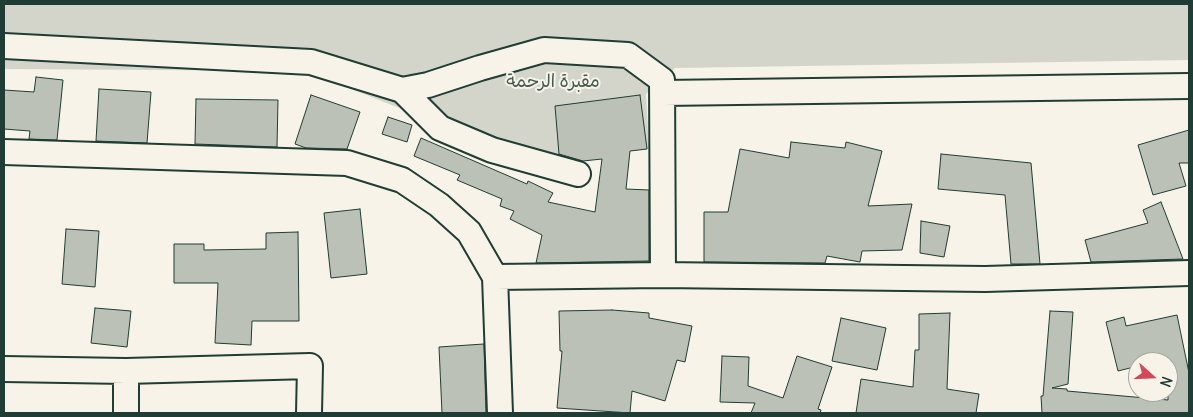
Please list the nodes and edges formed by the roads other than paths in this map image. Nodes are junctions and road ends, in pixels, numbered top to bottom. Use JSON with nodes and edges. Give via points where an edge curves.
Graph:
{"nodes":[{"id":1,"x":4,"y":46,"type":"edge"},
{"id":2,"x":1189,"y":86,"type":"edge"},
{"id":3,"x":402,"y":90,"type":"junction"},
{"id":4,"x":663,"y":93,"type":"junction"},
{"id":5,"x":4,"y":152,"type":"edge"},
{"id":6,"x":578,"y":174,"type":"dead end"},
{"id":7,"x":1189,"y":273,"type":"edge"},
{"id":8,"x":663,"y":275,"type":"junction"},
{"id":9,"x":495,"y":277,"type":"junction"},
{"id":10,"x":4,"y":369,"type":"edge"},
{"id":11,"x":126,"y":371,"type":"junction"},
{"id":12,"x":126,"y":413,"type":"edge"},
{"id":13,"x":309,"y":413,"type":"edge"},
{"id":14,"x":500,"y":413,"type":"edge"}],
"edges":[{"from":1,"to":3,"type":"street","via":[[311,62]]},
{"from":2,"to":4,"type":"street"},
{"from":3,"to":4,"type":"street","via":[[428,86],[544,50],[628,55],[662,80]]},
{"from":3,"to":6,"type":"street","via":[[440,128],[492,150]]},
{"from":4,"to":8,"type":"street"},
{"from":5,"to":9,"type":"street","via":[[347,163],[402,180],[440,205],[469,232]]},
{"from":7,"to":8,"type":"street","via":[[985,279]]},
{"from":8,"to":9,"type":"street"},
{"from":9,"to":14,"type":"street"},
{"from":10,"to":11,"type":"street"},
{"from":11,"to":12,"type":"street"},
{"from":11,"to":13,"type":"street","via":[[310,366]]}]}
